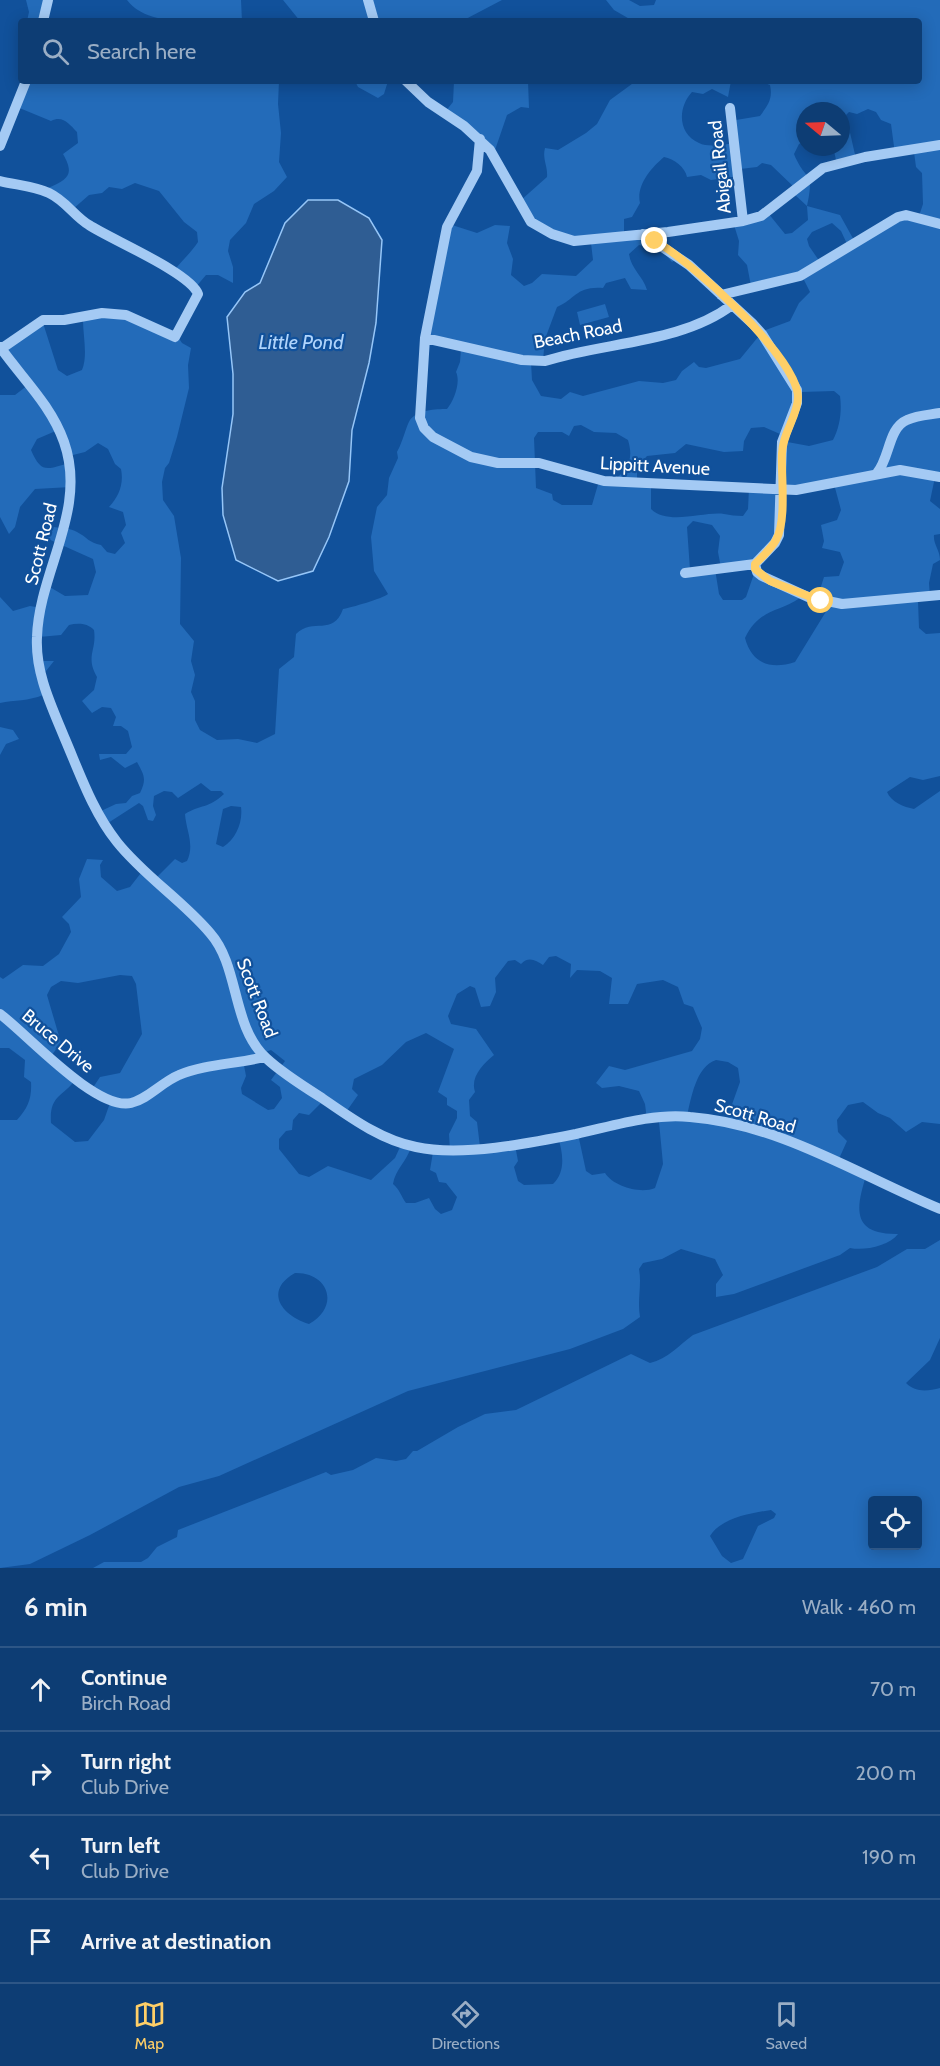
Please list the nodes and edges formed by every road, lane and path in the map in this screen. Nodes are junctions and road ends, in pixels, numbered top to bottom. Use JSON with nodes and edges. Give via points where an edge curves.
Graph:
{"nodes":[{"id":1,"x":48,"y":0,"type":"edge"},
{"id":2,"x":368,"y":0,"type":"edge"},
{"id":3,"x":44,"y":18,"type":"edge"},
{"id":4,"x":373,"y":18,"type":"edge"},
{"id":5,"x":25,"y":84,"type":"edge"},
{"id":6,"x":409,"y":84,"type":"edge"},
{"id":7,"x":730,"y":108,"type":"dead end"},
{"id":8,"x":480,"y":139,"type":"junction"},
{"id":9,"x":940,"y":145,"type":"edge"},
{"id":10,"x":0,"y":146,"type":"edge"},
{"id":11,"x":0,"y":181,"type":"edge"},
{"id":12,"x":743,"y":221,"type":"junction"},
{"id":13,"x":940,"y":224,"type":"edge"},
{"id":14,"x":677,"y":230,"type":"junction"},
{"id":15,"x":642,"y":234,"type":"junction"},
{"id":16,"x":679,"y":257,"type":"junction"},
{"id":17,"x":721,"y":296,"type":"junction"},
{"id":18,"x":732,"y":305,"type":"junction"},
{"id":19,"x":425,"y":338,"type":"junction"},
{"id":20,"x":1,"y":348,"type":"edge"},
{"id":21,"x":940,"y":413,"type":"edge"},
{"id":22,"x":877,"y":472,"type":"junction"},
{"id":23,"x":940,"y":477,"type":"edge"},
{"id":24,"x":782,"y":489,"type":"junction"},
{"id":25,"x":755,"y":564,"type":"junction"},
{"id":26,"x":685,"y":573,"type":"dead end"},
{"id":27,"x":940,"y":595,"type":"edge"},
{"id":28,"x":0,"y":1014,"type":"edge"},
{"id":29,"x":264,"y":1057,"type":"junction"},
{"id":30,"x":940,"y":1209,"type":"edge"}],
"edges":[{"from":1,"to":3,"type":"street"},
{"from":2,"to":4,"type":"street"},
{"from":5,"to":10,"type":"street"},
{"from":6,"to":8,"type":"street"},
{"from":7,"to":12,"type":"street","name":"Abigail Road"},
{"from":8,"to":15,"type":"street","via":[[497,160],[528,218],[543,230],[574,241]]},
{"from":8,"to":19,"type":"street","name":"Lippitt Avenue","via":[[477,171],[447,227]]},
{"from":9,"to":12,"type":"street","via":[[823,168],[761,216]]},
{"from":11,"to":20,"type":"street","via":[[35,188],[62,200],[88,225],[155,260],[198,294],[175,337],[126,315],[102,313],[43,320]]},
{"from":12,"to":14,"type":"street"},
{"from":13,"to":17,"type":"street","via":[[906,215],[898,217],[800,276]]},
{"from":14,"to":15,"type":"street"},
{"from":14,"to":16,"type":"street","via":[[671,245]]},
{"from":15,"to":16,"type":"street"},
{"from":16,"to":17,"type":"street"},
{"from":17,"to":18,"type":"street"},
{"from":18,"to":19,"type":"street","name":"Beach Road","via":[[716,318],[693,328],[545,361],[522,360]]},
{"from":18,"to":24,"type":"street","via":[[762,334],[797,390],[797,403],[782,442]]},
{"from":19,"to":24,"type":"street","name":"Lippitt Avenue","via":[[420,418],[424,428],[442,444],[471,457],[498,464],[538,463],[604,481]]},
{"from":20,"to":29,"type":"street","name":"Scott Road","via":[[45,404],[64,442],[69,465],[68,511],[40,612],[37,637],[40,671],[49,700],[94,807],[108,829],[139,866],[211,933],[220,948],[246,1025]]},
{"from":21,"to":22,"type":"street","via":[[904,421]]},
{"from":22,"to":23,"type":"street","name":"Lippitt Avenue","via":[[909,470]]},
{"from":22,"to":24,"type":"street","name":"Lippitt Avenue","via":[[804,490]]},
{"from":24,"to":25,"type":"street","via":[[779,535]]},
{"from":25,"to":26,"type":"street"},
{"from":25,"to":27,"type":"street","via":[[762,576],[822,601],[852,604]]},
{"from":28,"to":29,"type":"street","name":"Bruce Drive","via":[[78,1081],[120,1103],[144,1097],[182,1074]]},
{"from":29,"to":30,"type":"street","name":"Scott Road","via":[[358,1123],[416,1147],[511,1146],[663,1117],[718,1120],[792,1142]]}]}
